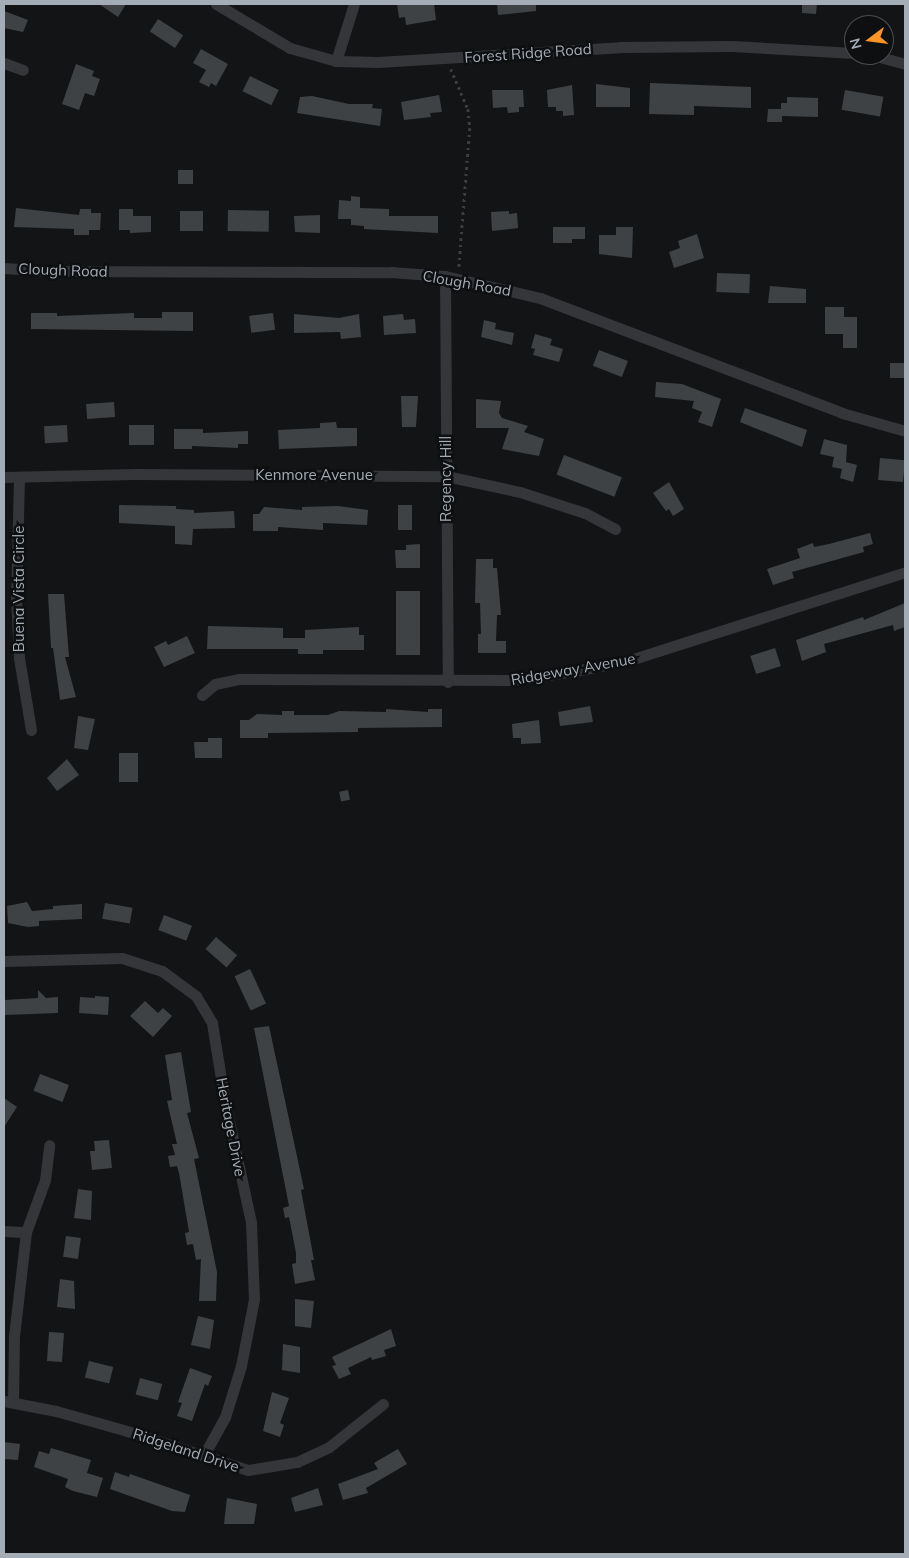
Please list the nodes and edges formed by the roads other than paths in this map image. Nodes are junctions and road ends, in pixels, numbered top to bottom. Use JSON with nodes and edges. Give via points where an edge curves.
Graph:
{"nodes":[{"id":1,"x":216,"y":4,"type":"edge"},
{"id":2,"x":354,"y":4,"type":"edge"},
{"id":3,"x":844,"y":53,"type":"edge"},
{"id":4,"x":336,"y":61,"type":"junction"},
{"id":5,"x":4,"y":63,"type":"edge"},
{"id":6,"x":23,"y":70,"type":"dead end"},
{"id":7,"x":4,"y":268,"type":"edge"},
{"id":8,"x":445,"y":276,"type":"junction"},
{"id":9,"x":905,"y":432,"type":"edge"},
{"id":10,"x":446,"y":476,"type":"junction"},
{"id":11,"x":4,"y":477,"type":"edge"},
{"id":12,"x":19,"y":477,"type":"junction"},
{"id":13,"x":615,"y":529,"type":"dead end"},
{"id":14,"x":905,"y":572,"type":"edge"},
{"id":15,"x":448,"y":682,"type":"junction"},
{"id":16,"x":202,"y":695,"type":"dead end"},
{"id":17,"x":31,"y":730,"type":"dead end"},
{"id":18,"x":4,"y":960,"type":"edge"},
{"id":19,"x":50,"y":1145,"type":"dead end"},
{"id":20,"x":4,"y":1231,"type":"edge"},
{"id":21,"x":26,"y":1232,"type":"junction"},
{"id":22,"x":8,"y":1401,"type":"edge"},
{"id":23,"x":383,"y":1404,"type":"dead end"},
{"id":24,"x":204,"y":1455,"type":"junction"}],
"edges":[{"from":1,"to":4,"type":"street","name":"Forest Ridge Road","via":[[290,48]]},
{"from":2,"to":4,"type":"street"},
{"from":3,"to":4,"type":"street","name":"Forest Ridge Road","via":[[732,46],[639,47]]},
{"from":5,"to":6,"type":"street"},
{"from":7,"to":8,"type":"street","name":"Clough Road","via":[[90,272],[391,272]]},
{"from":8,"to":9,"type":"street","name":"Clough Road","via":[[540,298],[842,413]]},
{"from":8,"to":10,"type":"street","name":"Regency Hill"},
{"from":10,"to":12,"type":"street","name":"Kenmore Avenue","via":[[134,474]]},
{"from":10,"to":13,"type":"street","name":"Kenmore Avenue","via":[[520,492],[585,513]]},
{"from":10,"to":15,"type":"street","name":"Regency Hill"},
{"from":11,"to":12,"type":"street","name":"Kenmore Avenue"},
{"from":12,"to":17,"type":"street","name":"Buena Vista Circle","via":[[16,598],[19,658]]},
{"from":14,"to":15,"type":"street","name":"Ridgeway Avenue","via":[[630,660],[516,680]]},
{"from":15,"to":16,"type":"street","name":"Ridgeway Avenue","via":[[240,678],[215,684]]},
{"from":18,"to":24,"type":"street","name":"Heritage Drive","via":[[122,958],[162,971],[196,996],[212,1024],[225,1103],[251,1222],[254,1299],[241,1366],[225,1417]]},
{"from":19,"to":21,"type":"street","via":[[45,1180]]},
{"from":20,"to":21,"type":"street"},
{"from":21,"to":22,"type":"street"},
{"from":22,"to":24,"type":"street","name":"Ridgeland Drive"},
{"from":23,"to":24,"type":"street","name":"Ridgeland Drive","via":[[328,1447],[297,1462],[248,1470]]}]}
